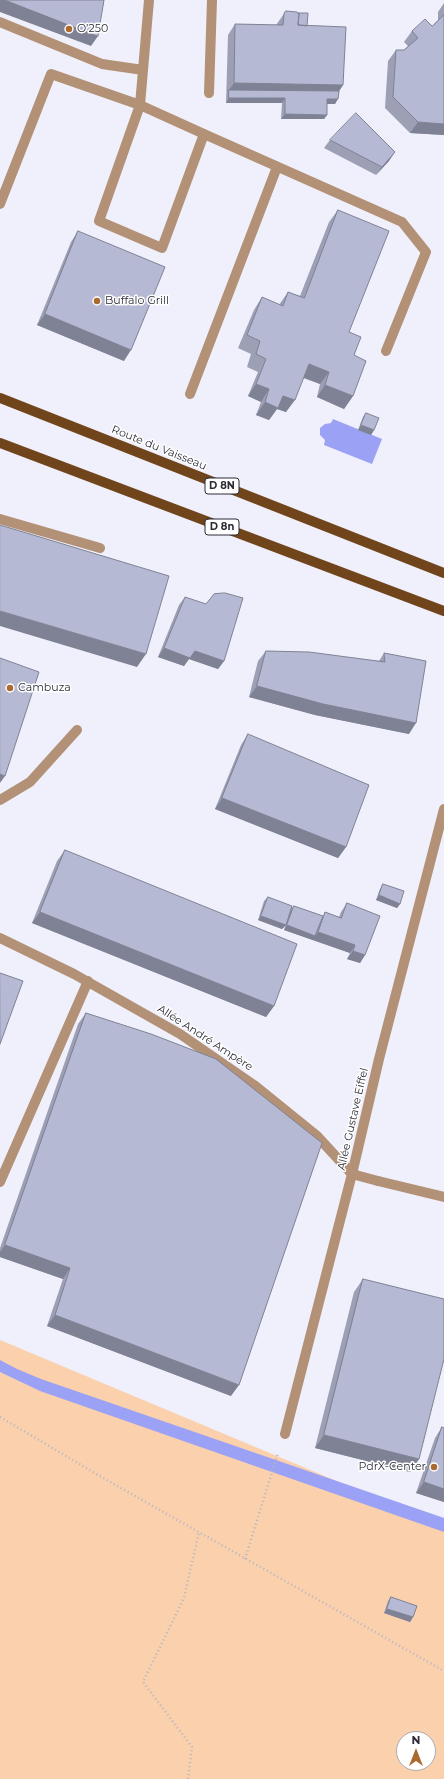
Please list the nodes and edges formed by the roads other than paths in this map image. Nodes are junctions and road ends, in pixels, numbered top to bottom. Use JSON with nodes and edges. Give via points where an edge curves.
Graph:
{"nodes":[{"id":1,"x":149,"y":0,"type":"edge"},
{"id":2,"x":212,"y":0,"type":"edge"},
{"id":3,"x":0,"y":22,"type":"edge"},
{"id":4,"x":143,"y":70,"type":"junction"},
{"id":5,"x":209,"y":93,"type":"dead end"},
{"id":6,"x":140,"y":106,"type":"junction"},
{"id":7,"x":204,"y":134,"type":"junction"},
{"id":8,"x":277,"y":167,"type":"junction"},
{"id":9,"x":0,"y":204,"type":"edge"},
{"id":10,"x":386,"y":351,"type":"dead end"},
{"id":11,"x":190,"y":394,"type":"dead end"},
{"id":12,"x":0,"y":398,"type":"edge"},
{"id":13,"x":0,"y":443,"type":"edge"},
{"id":14,"x":0,"y":519,"type":"edge"},
{"id":15,"x":100,"y":548,"type":"dead end"},
{"id":16,"x":444,"y":573,"type":"edge"},
{"id":17,"x":444,"y":611,"type":"edge"},
{"id":18,"x":77,"y":730,"type":"dead end"},
{"id":19,"x":0,"y":800,"type":"edge"},
{"id":20,"x":444,"y":809,"type":"edge"},
{"id":21,"x":0,"y":938,"type":"edge"},
{"id":22,"x":88,"y":981,"type":"junction"},
{"id":23,"x":352,"y":1174,"type":"junction"},
{"id":24,"x":0,"y":1182,"type":"edge"},
{"id":25,"x":444,"y":1197,"type":"edge"},
{"id":26,"x":285,"y":1434,"type":"road end"}],
"edges":[{"from":1,"to":4,"type":"street"},
{"from":2,"to":5,"type":"street"},
{"from":3,"to":4,"type":"street","via":[[102,64]]},
{"from":4,"to":6,"type":"street"},
{"from":6,"to":7,"type":"street"},
{"from":6,"to":7,"type":"street","via":[[98,221],[162,248]]},
{"from":6,"to":9,"type":"street","via":[[51,74]]},
{"from":7,"to":8,"type":"street"},
{"from":8,"to":10,"type":"street","via":[[402,222],[426,252]]},
{"from":8,"to":11,"type":"street"},
{"from":12,"to":16,"type":"main road","name":"Route du Vaisseau","number":"D 8N"},
{"from":13,"to":17,"type":"main road","number":"D 8n"},
{"from":14,"to":15,"type":"street"},
{"from":18,"to":19,"type":"street","via":[[30,782]]},
{"from":20,"to":23,"type":"street","name":"Allée Gustave Eiffel"},
{"from":21,"to":22,"type":"street","name":"Allée André Ampère"},
{"from":22,"to":23,"type":"street","name":"Allée André Ampère","via":[[180,1034],[254,1085],[316,1136]]},
{"from":22,"to":24,"type":"street"},
{"from":23,"to":25,"type":"street"},
{"from":23,"to":26,"type":"street","name":"Allée Gustave Eiffel"}]}
